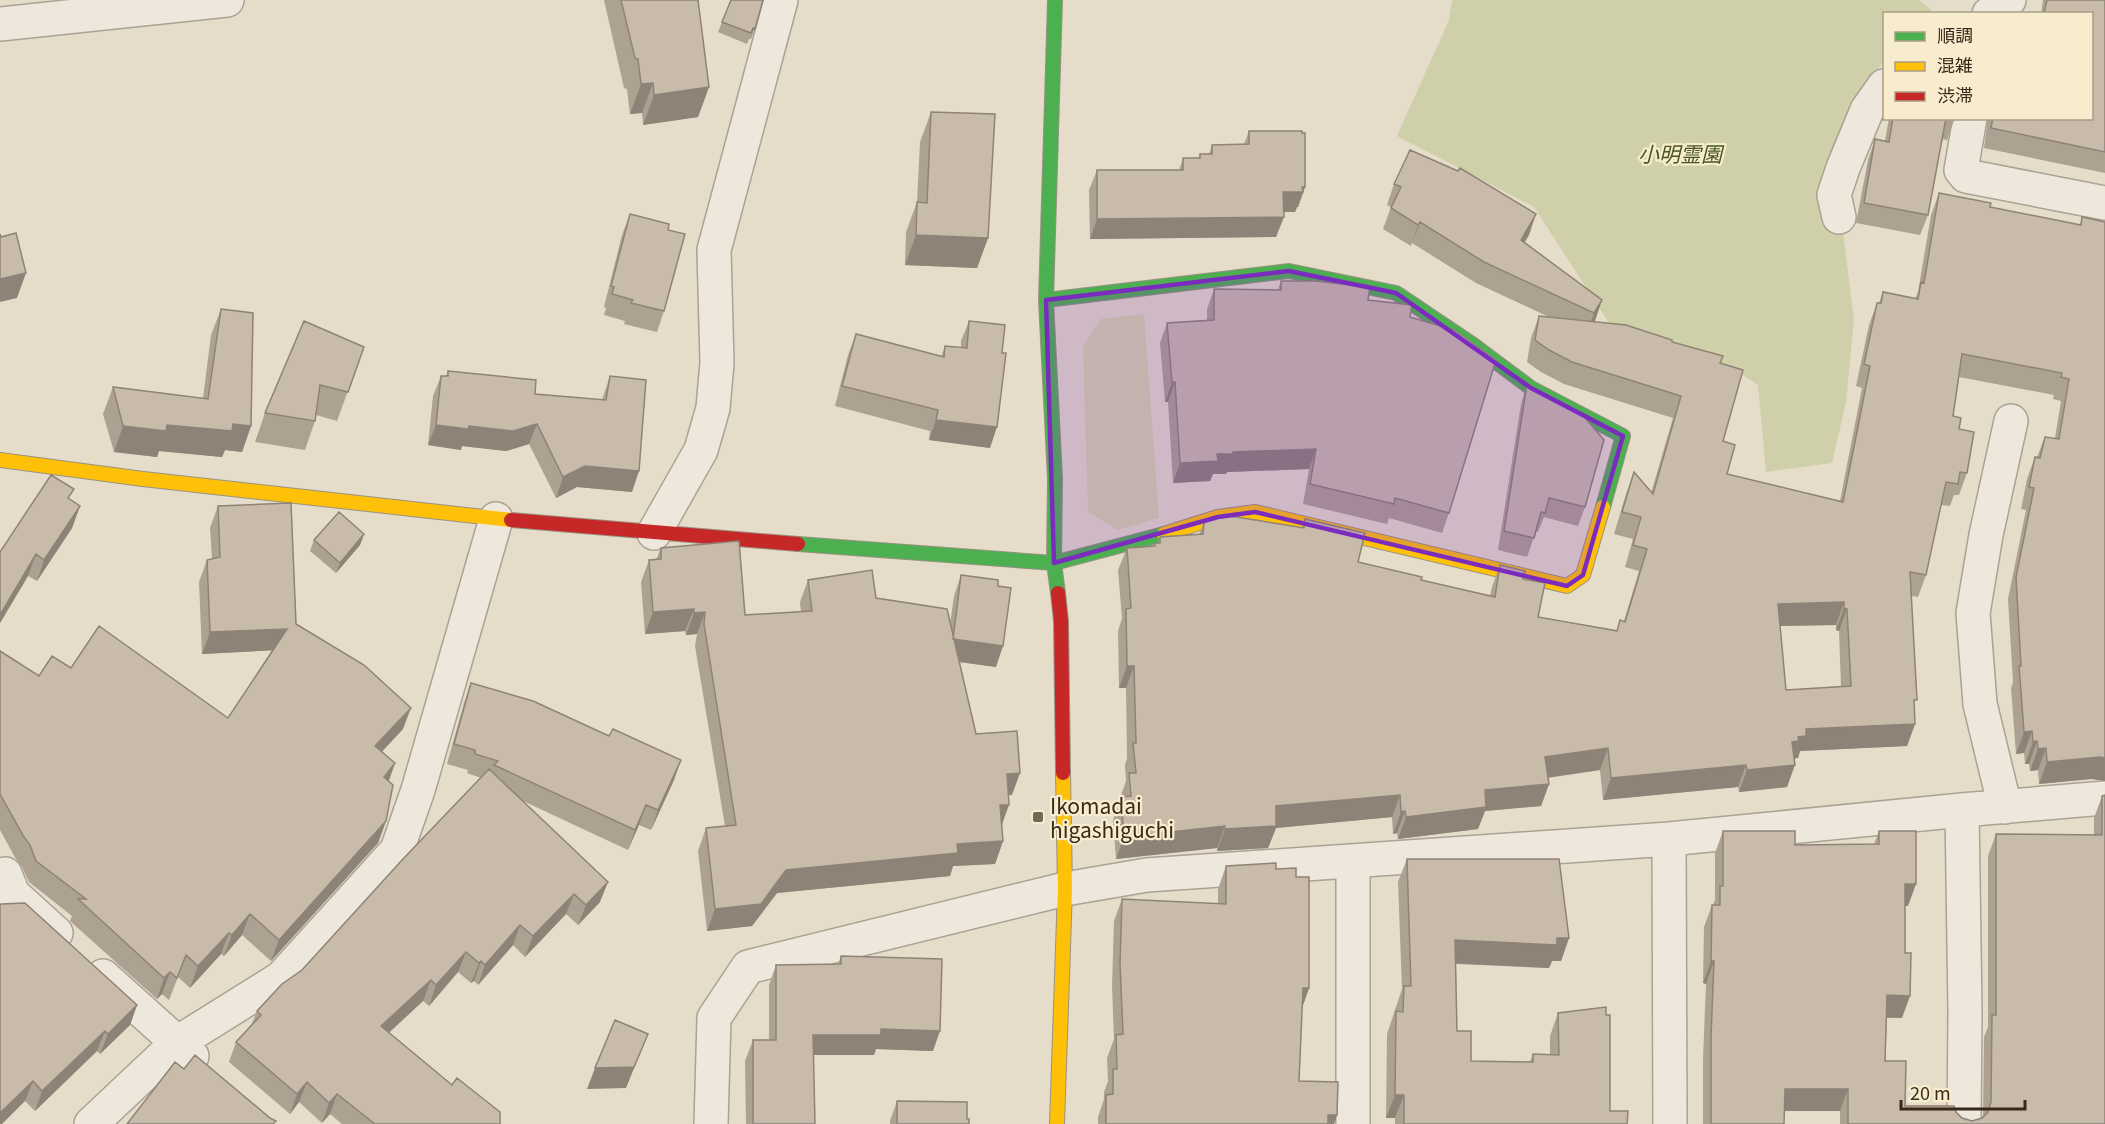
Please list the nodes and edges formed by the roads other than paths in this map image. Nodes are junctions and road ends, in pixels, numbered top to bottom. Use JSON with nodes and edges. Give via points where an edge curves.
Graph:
{"nodes":[{"id":1,"x":227,"y":0,"type":"edge"},
{"id":2,"x":780,"y":0,"type":"edge"},
{"id":3,"x":1054,"y":0,"type":"edge"},
{"id":4,"x":0,"y":24,"type":"edge"},
{"id":5,"x":1883,"y":87,"type":"edge"},
{"id":6,"x":1970,"y":120,"type":"edge"},
{"id":7,"x":2105,"y":203,"type":"edge"},
{"id":8,"x":1839,"y":217,"type":"dead end"},
{"id":9,"x":1046,"y":300,"type":"junction"},
{"id":10,"x":2011,"y":421,"type":"dead end"},
{"id":11,"x":0,"y":460,"type":"edge"},
{"id":12,"x":496,"y":519,"type":"junction"},
{"id":13,"x":654,"y":533,"type":"junction"},
{"id":14,"x":1054,"y":563,"type":"junction"},
{"id":15,"x":2105,"y":798,"type":"edge"},
{"id":16,"x":2005,"y":807,"type":"junction"},
{"id":17,"x":1962,"y":810,"type":"junction"},
{"id":18,"x":1669,"y":839,"type":"junction"},
{"id":19,"x":1353,"y":861,"type":"junction"},
{"id":20,"x":0,"y":879,"type":"edge"},
{"id":21,"x":1065,"y":889,"type":"junction"},
{"id":22,"x":177,"y":1043,"type":"junction"},
{"id":23,"x":212,"y":1072,"type":"edge"},
{"id":24,"x":91,"y":1124,"type":"edge"},
{"id":25,"x":711,"y":1124,"type":"edge"},
{"id":26,"x":1057,"y":1124,"type":"edge"},
{"id":27,"x":1353,"y":1124,"type":"edge"},
{"id":28,"x":1670,"y":1124,"type":"edge"},
{"id":29,"x":1964,"y":1124,"type":"edge"}],
"edges":[{"from":1,"to":4,"type":"street"},
{"from":2,"to":13,"type":"street","via":[[714,250],[717,363],[712,408],[701,450]]},
{"from":3,"to":9,"type":"street"},
{"from":5,"to":8,"type":"street","via":[[1867,110],[1843,168],[1834,195]]},
{"from":6,"to":7,"type":"street","via":[[1961,170],[1966,176]]},
{"from":9,"to":14,"type":"street","via":[[1055,479]]},
{"from":9,"to":14,"type":"street","via":[[1289,271],[1396,293],[1531,388],[1623,436],[1583,575],[1567,586],[1255,512],[1218,517]]},
{"from":10,"to":16,"type":"street","via":[[1973,613],[1980,704]]},
{"from":11,"to":12,"type":"street"},
{"from":12,"to":13,"type":"street"},
{"from":12,"to":22,"type":"street","via":[[397,850],[281,978]]},
{"from":13,"to":14,"type":"street"},
{"from":14,"to":21,"type":"street","via":[[1061,621]]},
{"from":15,"to":16,"type":"street"},
{"from":16,"to":17,"type":"street"},
{"from":17,"to":18,"type":"street"},
{"from":17,"to":29,"type":"street"},
{"from":18,"to":19,"type":"street"},
{"from":18,"to":28,"type":"street"},
{"from":19,"to":21,"type":"street","via":[[1147,875]]},
{"from":19,"to":27,"type":"street"},
{"from":20,"to":22,"type":"street","via":[[5,874],[13,894]]},
{"from":21,"to":25,"type":"street","via":[[748,967],[714,1018]]},
{"from":21,"to":26,"type":"street"},
{"from":22,"to":23,"type":"street"},
{"from":22,"to":24,"type":"street"}]}
